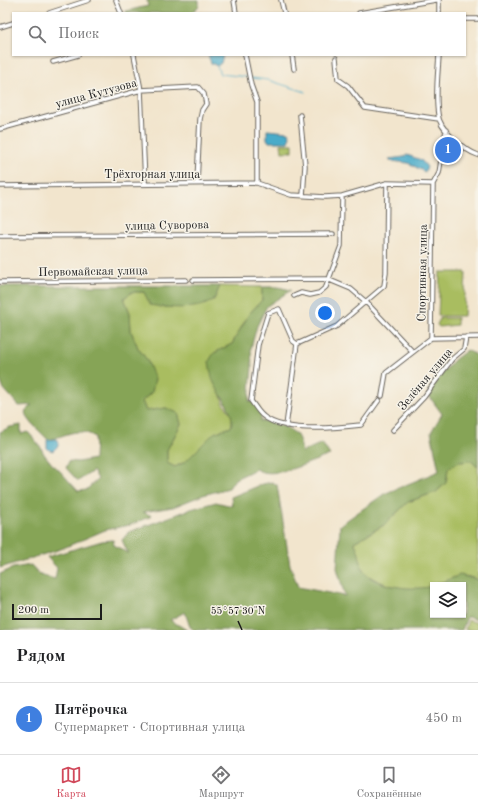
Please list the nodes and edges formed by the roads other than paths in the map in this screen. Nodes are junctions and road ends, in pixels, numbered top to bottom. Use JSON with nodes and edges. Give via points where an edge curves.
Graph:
{"nodes":[{"id":1,"x":89,"y":0,"type":"edge"},
{"id":2,"x":116,"y":0,"type":"edge"},
{"id":3,"x":234,"y":0,"type":"edge"},
{"id":4,"x":281,"y":0,"type":"edge"},
{"id":5,"x":437,"y":0,"type":"edge"},
{"id":6,"x":52,"y":12,"type":"edge"},
{"id":7,"x":121,"y":12,"type":"edge"},
{"id":8,"x":236,"y":12,"type":"edge"},
{"id":9,"x":284,"y":12,"type":"edge"},
{"id":10,"x":365,"y":12,"type":"edge"},
{"id":11,"x":439,"y":12,"type":"edge"},
{"id":12,"x":466,"y":19,"type":"edge"},
{"id":13,"x":478,"y":19,"type":"edge"},
{"id":14,"x":12,"y":23,"type":"edge"},
{"id":15,"x":0,"y":27,"type":"edge"},
{"id":16,"x":74,"y":56,"type":"edge"},
{"id":17,"x":134,"y":56,"type":"edge"},
{"id":18,"x":245,"y":56,"type":"edge"},
{"id":19,"x":292,"y":56,"type":"edge"},
{"id":20,"x":439,"y":56,"type":"edge"},
{"id":21,"x":336,"y":58,"type":"dead end"},
{"id":22,"x":53,"y":62,"type":"dead end"},
{"id":23,"x":294,"y":69,"type":"dead end"},
{"id":24,"x":141,"y":90,"type":"junction"},
{"id":25,"x":300,"y":115,"type":"dead end"},
{"id":26,"x":439,"y":119,"type":"junction"},
{"id":27,"x":0,"y":129,"type":"edge"},
{"id":28,"x":446,"y":130,"type":"junction"},
{"id":29,"x":478,"y":155,"type":"edge"},
{"id":30,"x":145,"y":183,"type":"junction"},
{"id":31,"x":197,"y":183,"type":"junction"},
{"id":32,"x":257,"y":183,"type":"junction"},
{"id":33,"x":387,"y":183,"type":"junction"},
{"id":34,"x":433,"y":184,"type":"junction"},
{"id":35,"x":0,"y":186,"type":"edge"},
{"id":36,"x":303,"y":196,"type":"junction"},
{"id":37,"x":342,"y":196,"type":"junction"},
{"id":38,"x":334,"y":234,"type":"dead end"},
{"id":39,"x":0,"y":236,"type":"edge"},
{"id":40,"x":327,"y":279,"type":"junction"},
{"id":41,"x":186,"y":280,"type":"dead end"},
{"id":42,"x":193,"y":280,"type":"dead end"},
{"id":43,"x":0,"y":282,"type":"edge"},
{"id":44,"x":294,"y":296,"type":"dead end"},
{"id":45,"x":365,"y":301,"type":"junction"},
{"id":46,"x":466,"y":337,"type":"junction"},
{"id":47,"x":478,"y":337,"type":"edge"},
{"id":48,"x":431,"y":338,"type":"junction"},
{"id":49,"x":297,"y":344,"type":"junction"},
{"id":50,"x":412,"y":352,"type":"junction"},
{"id":51,"x":382,"y":396,"type":"dead end"},
{"id":52,"x":379,"y":400,"type":"dead end"},
{"id":53,"x":286,"y":426,"type":"junction"},
{"id":54,"x":393,"y":430,"type":"dead end"}],
"edges":[{"from":1,"to":6,"type":"street"},
{"from":2,"to":7,"type":"street"},
{"from":3,"to":8,"type":"street"},
{"from":4,"to":9,"type":"street"},
{"from":5,"to":10,"type":"street"},
{"from":5,"to":11,"type":"street"},
{"from":12,"to":13,"type":"street"},
{"from":14,"to":15,"type":"street"},
{"from":16,"to":22,"type":"street"},
{"from":17,"to":24,"type":"street"},
{"from":18,"to":32,"type":"street","via":[[257,102]]},
{"from":19,"to":23,"type":"street"},
{"from":20,"to":26,"type":"street"},
{"from":21,"to":26,"type":"street","via":[[338,79],[348,86],[365,108]]},
{"from":24,"to":27,"type":"street","name":"улица Кутузова"},
{"from":24,"to":30,"type":"street"},
{"from":24,"to":31,"type":"street","name":"улица Кутузова","via":[[198,87],[204,94],[206,104],[200,119]]},
{"from":25,"to":36,"type":"street","via":[[304,166]]},
{"from":26,"to":28,"type":"street"},
{"from":28,"to":29,"type":"street","via":[[468,151]]},
{"from":28,"to":34,"type":"street","name":"Спортивная улица","via":[[439,173]]},
{"from":30,"to":31,"type":"street","name":"Трёхгорная улица"},
{"from":30,"to":35,"type":"street","name":"Трёхгорная улица"},
{"from":31,"to":32,"type":"street","name":"Трёхгорная улица"},
{"from":32,"to":36,"type":"street","name":"Трёхгорная улица","via":[[291,195]]},
{"from":33,"to":34,"type":"street","name":"Трёхгорная улица"},
{"from":33,"to":37,"type":"street","name":"Трёхгорная улица"},
{"from":33,"to":45,"type":"street","via":[[384,286]]},
{"from":34,"to":48,"type":"street","name":"Спортивная улица"},
{"from":36,"to":37,"type":"street","name":"Трёхгорная улица"},
{"from":37,"to":40,"type":"street","via":[[341,246]]},
{"from":38,"to":39,"type":"street","name":"улица Суворова"},
{"from":40,"to":42,"type":"street"},
{"from":40,"to":44,"type":"street","via":[[326,287],[319,293],[301,293]]},
{"from":40,"to":45,"type":"street","via":[[351,289]]},
{"from":41,"to":43,"type":"street","name":"Первомайская улица"},
{"from":45,"to":49,"type":"street","via":[[337,326]]},
{"from":45,"to":50,"type":"street"},
{"from":46,"to":47,"type":"street"},
{"from":46,"to":48,"type":"street"},
{"from":46,"to":54,"type":"street","name":"Зелёная улица","via":[[464,349],[452,359],[424,397]]},
{"from":48,"to":50,"type":"street","name":"Спортивная улица"},
{"from":49,"to":53,"type":"street"},
{"from":49,"to":53,"type":"street","via":[[293,341],[279,309],[268,313],[258,345],[252,401],[262,416]]},
{"from":50,"to":51,"type":"street","name":"Спортивная улица","via":[[386,373]]},
{"from":52,"to":53,"type":"street","via":[[360,425]]}]}
